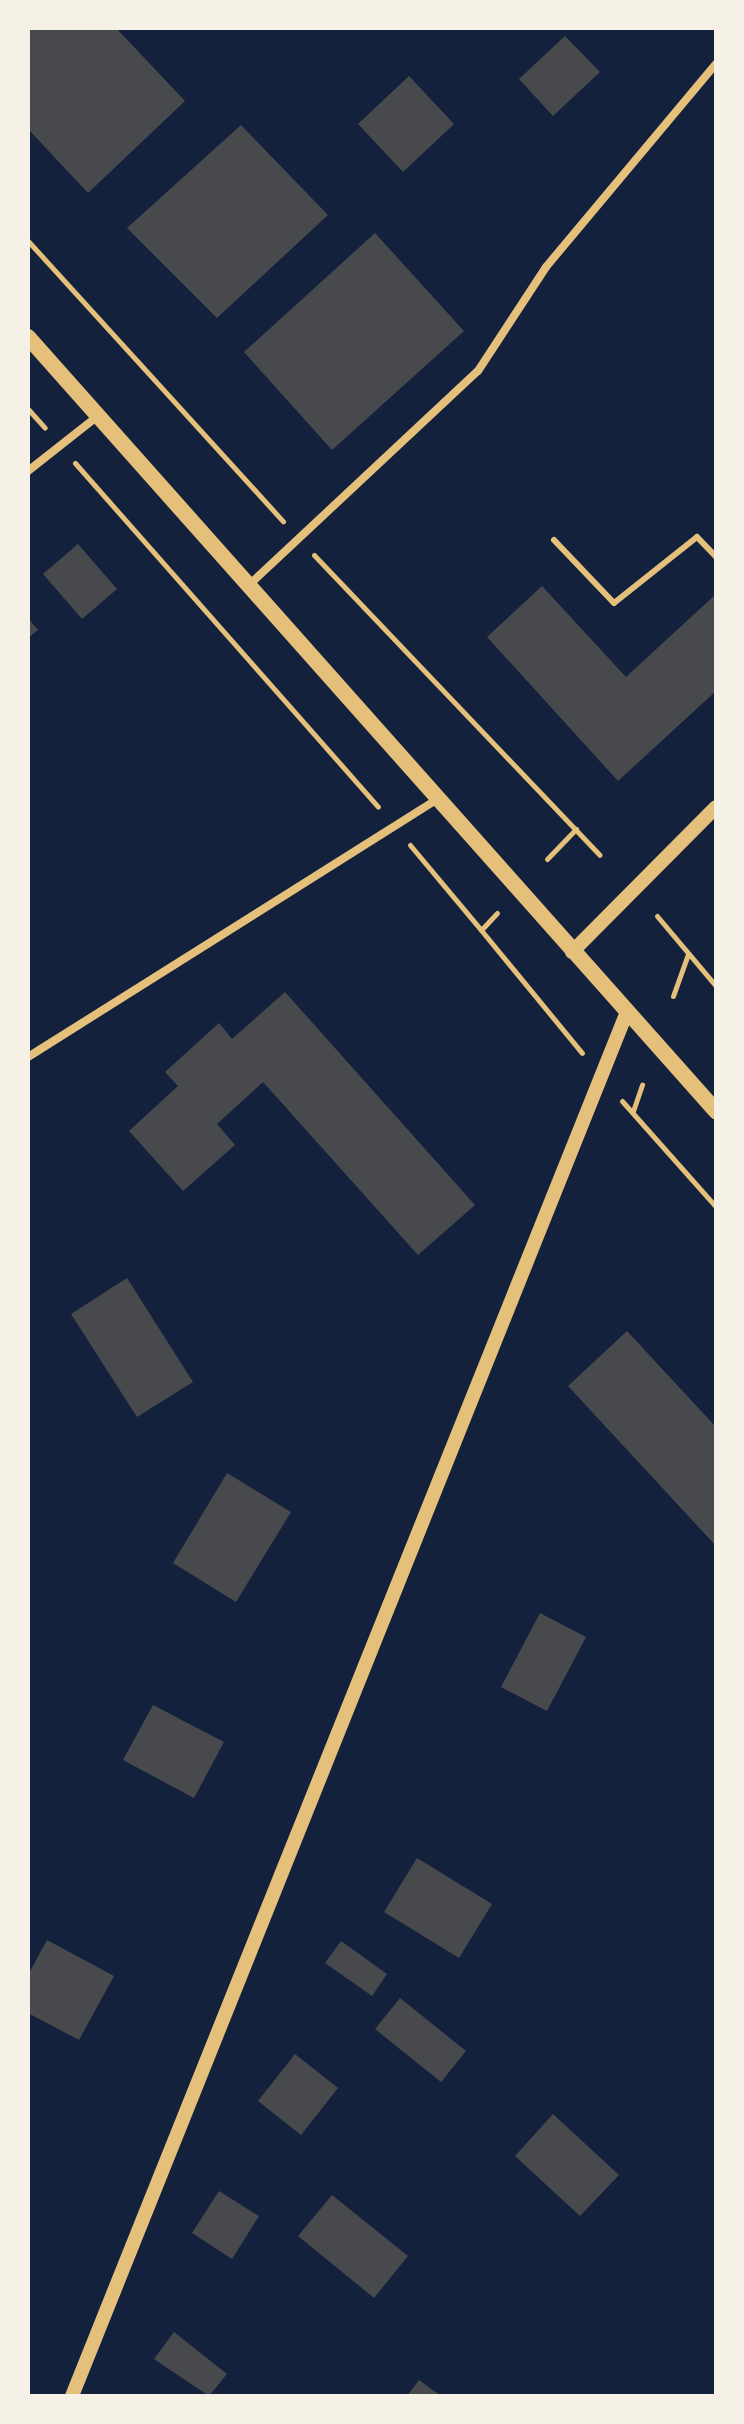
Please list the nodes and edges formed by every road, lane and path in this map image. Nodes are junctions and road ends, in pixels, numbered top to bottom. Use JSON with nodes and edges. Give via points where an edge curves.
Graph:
{"nodes":[{"id":1,"x":716,"y":64,"type":"edge"},
{"id":2,"x":28,"y":337,"type":"edge"},
{"id":3,"x":28,"y":409,"type":"edge"},
{"id":4,"x":98,"y":416,"type":"junction"},
{"id":5,"x":60,"y":446,"type":"junction"},
{"id":6,"x":28,"y":471,"type":"edge"},
{"id":7,"x":554,"y":540,"type":"dead end"},
{"id":8,"x":716,"y":557,"type":"edge"},
{"id":9,"x":248,"y":585,"type":"junction"},
{"id":10,"x":435,"y":801,"type":"junction"},
{"id":11,"x":716,"y":807,"type":"edge"},
{"id":12,"x":395,"y":826,"type":"junction"},
{"id":13,"x":576,"y":829,"type":"dead end"},
{"id":14,"x":547,"y":859,"type":"dead end"},
{"id":15,"x":657,"y":916,"type":"dead end"},
{"id":16,"x":481,"y":930,"type":"dead end"},
{"id":17,"x":572,"y":952,"type":"junction"},
{"id":18,"x":688,"y":954,"type":"junction"},
{"id":19,"x":716,"y":986,"type":"edge"},
{"id":20,"x":673,"y":996,"type":"dead end"},
{"id":21,"x":627,"y":1012,"type":"junction"},
{"id":22,"x":28,"y":1057,"type":"edge"},
{"id":23,"x":642,"y":1085,"type":"dead end"},
{"id":24,"x":716,"y":1111,"type":"edge"},
{"id":25,"x":633,"y":1112,"type":"dead end"},
{"id":26,"x":72,"y":2396,"type":"edge"}],
"edges":[{"from":1,"to":9,"type":"street","via":[[546,267],[478,371]]},
{"from":2,"to":4,"type":"main road"},
{"from":3,"to":5,"type":"path"},
{"from":4,"to":5,"type":"street"},
{"from":4,"to":9,"type":"main road"},
{"from":5,"to":6,"type":"street"},
{"from":5,"to":12,"type":"path"},
{"from":7,"to":8,"type":"lane","via":[[614,603],[697,537]]},
{"from":9,"to":10,"type":"main road"},
{"from":10,"to":12,"type":"street"},
{"from":10,"to":17,"type":"main road"},
{"from":11,"to":17,"type":"street"},
{"from":12,"to":16,"type":"path"},
{"from":12,"to":22,"type":"street"},
{"from":13,"to":14,"type":"path"},
{"from":15,"to":18,"type":"path"},
{"from":17,"to":21,"type":"main road"},
{"from":18,"to":19,"type":"path"},
{"from":18,"to":20,"type":"path"},
{"from":21,"to":24,"type":"main road"},
{"from":21,"to":26,"type":"street"},
{"from":23,"to":25,"type":"path"}]}
